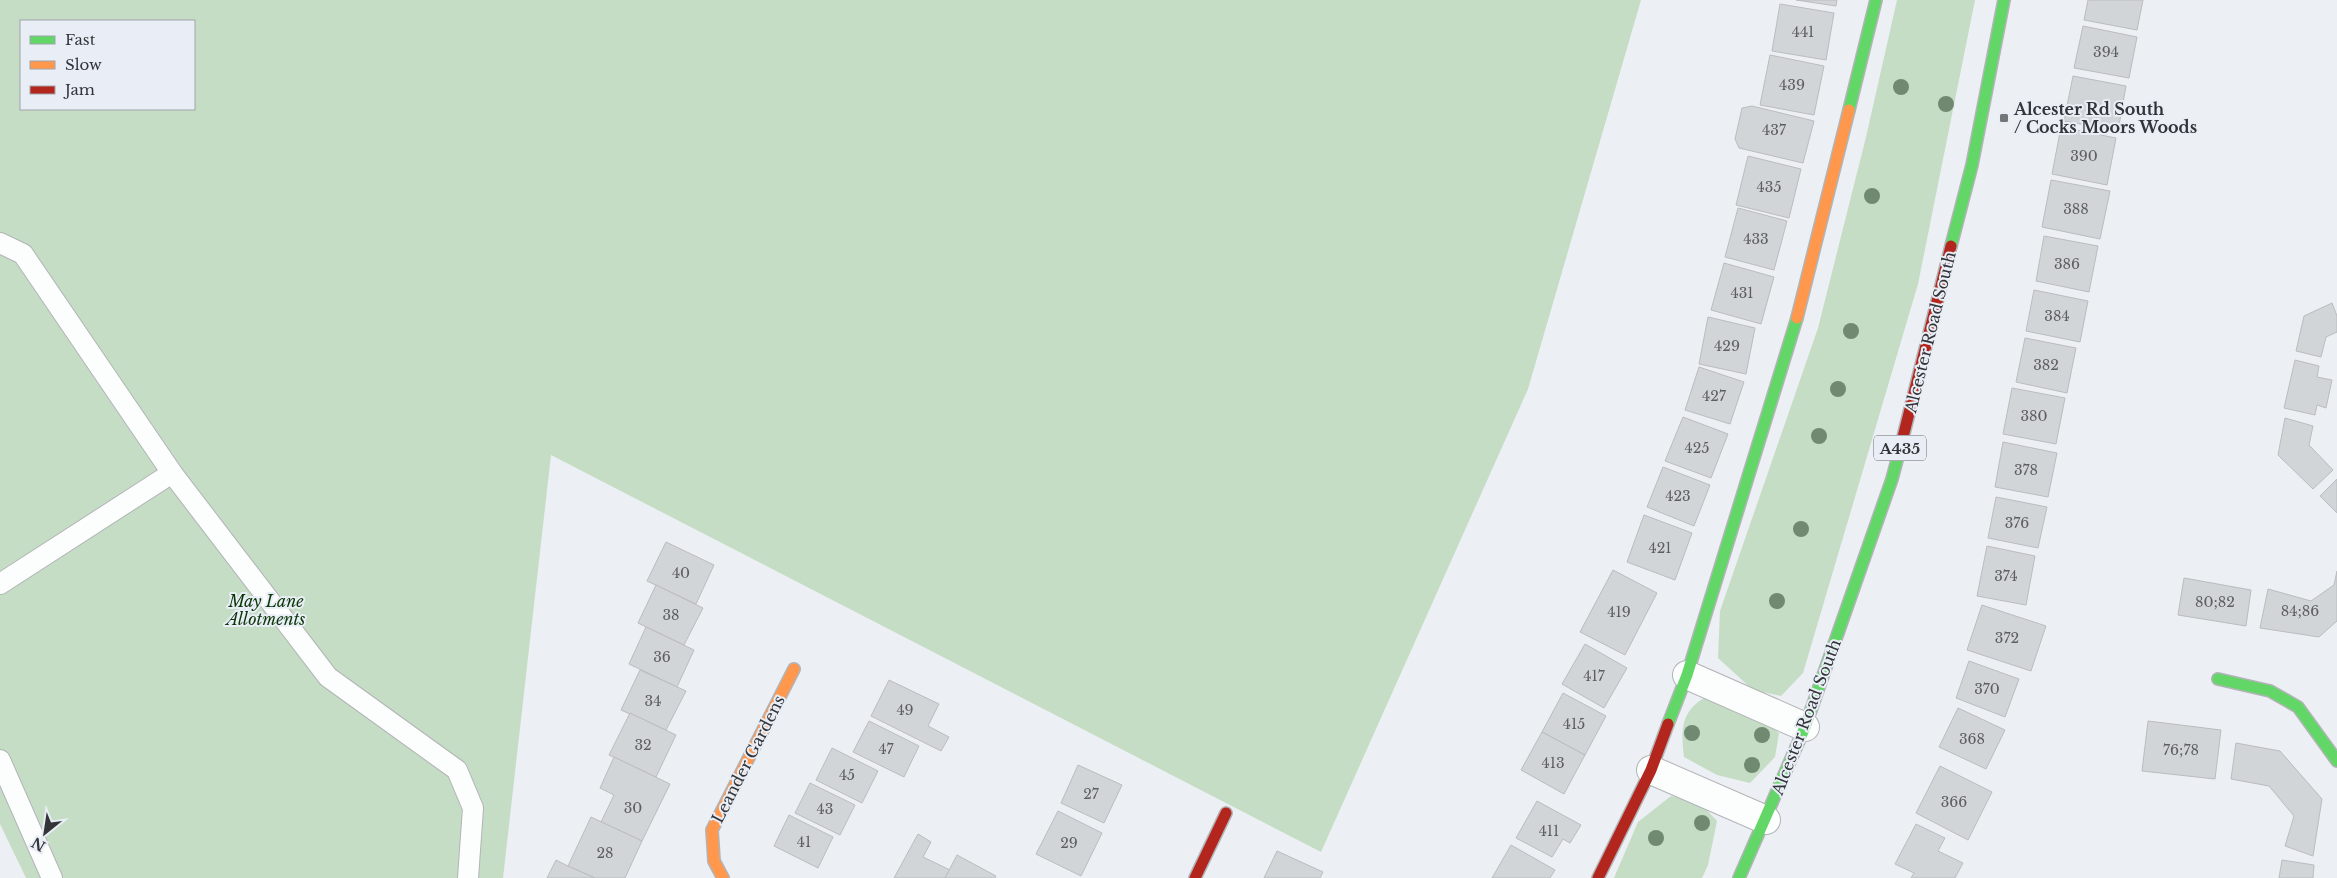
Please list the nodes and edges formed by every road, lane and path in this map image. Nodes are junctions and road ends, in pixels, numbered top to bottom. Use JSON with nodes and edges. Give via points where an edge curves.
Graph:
{"nodes":[{"id":1,"x":1876,"y":0,"type":"edge"},
{"id":2,"x":2004,"y":0,"type":"edge"},
{"id":3,"x":0,"y":243,"type":"edge"},
{"id":4,"x":172,"y":473,"type":"junction"},
{"id":5,"x":0,"y":584,"type":"edge"},
{"id":6,"x":794,"y":669,"type":"dead end"},
{"id":7,"x":1687,"y":675,"type":"junction"},
{"id":8,"x":2218,"y":679,"type":"dead end"},
{"id":9,"x":1805,"y":727,"type":"junction"},
{"id":10,"x":0,"y":760,"type":"edge"},
{"id":11,"x":2337,"y":761,"type":"edge"},
{"id":12,"x":1650,"y":770,"type":"junction"},
{"id":13,"x":1226,"y":813,"type":"dead end"},
{"id":14,"x":1766,"y":820,"type":"junction"},
{"id":15,"x":52,"y":878,"type":"edge"},
{"id":16,"x":468,"y":878,"type":"edge"},
{"id":17,"x":723,"y":878,"type":"edge"},
{"id":18,"x":1195,"y":878,"type":"edge"},
{"id":19,"x":1598,"y":878,"type":"edge"},
{"id":20,"x":1739,"y":878,"type":"edge"}],
"edges":[{"from":1,"to":7,"type":"main road","via":[[1803,300]]},
{"from":2,"to":9,"type":"main road","name":"Alcester Road South","number":"A435","via":[[1972,165],[1892,479]]},
{"from":3,"to":4,"type":"lane","via":[[23,254]]},
{"from":4,"to":5,"type":"lane"},
{"from":4,"to":16,"type":"lane","via":[[328,677],[458,770],[473,808]]},
{"from":6,"to":17,"type":"main road","name":"Leander Gardens","via":[[712,830],[714,861]]},
{"from":7,"to":9,"type":"street"},
{"from":7,"to":12,"type":"main road"},
{"from":8,"to":11,"type":"main road","via":[[2270,691],[2298,707]]},
{"from":9,"to":14,"type":"main road","name":"Alcester Road South","number":"A435"},
{"from":10,"to":15,"type":"lane"},
{"from":12,"to":14,"type":"street"},
{"from":12,"to":19,"type":"main road"},
{"from":13,"to":18,"type":"main road"},
{"from":14,"to":20,"type":"main road","name":"Alcester Road South","number":"A435"}]}
